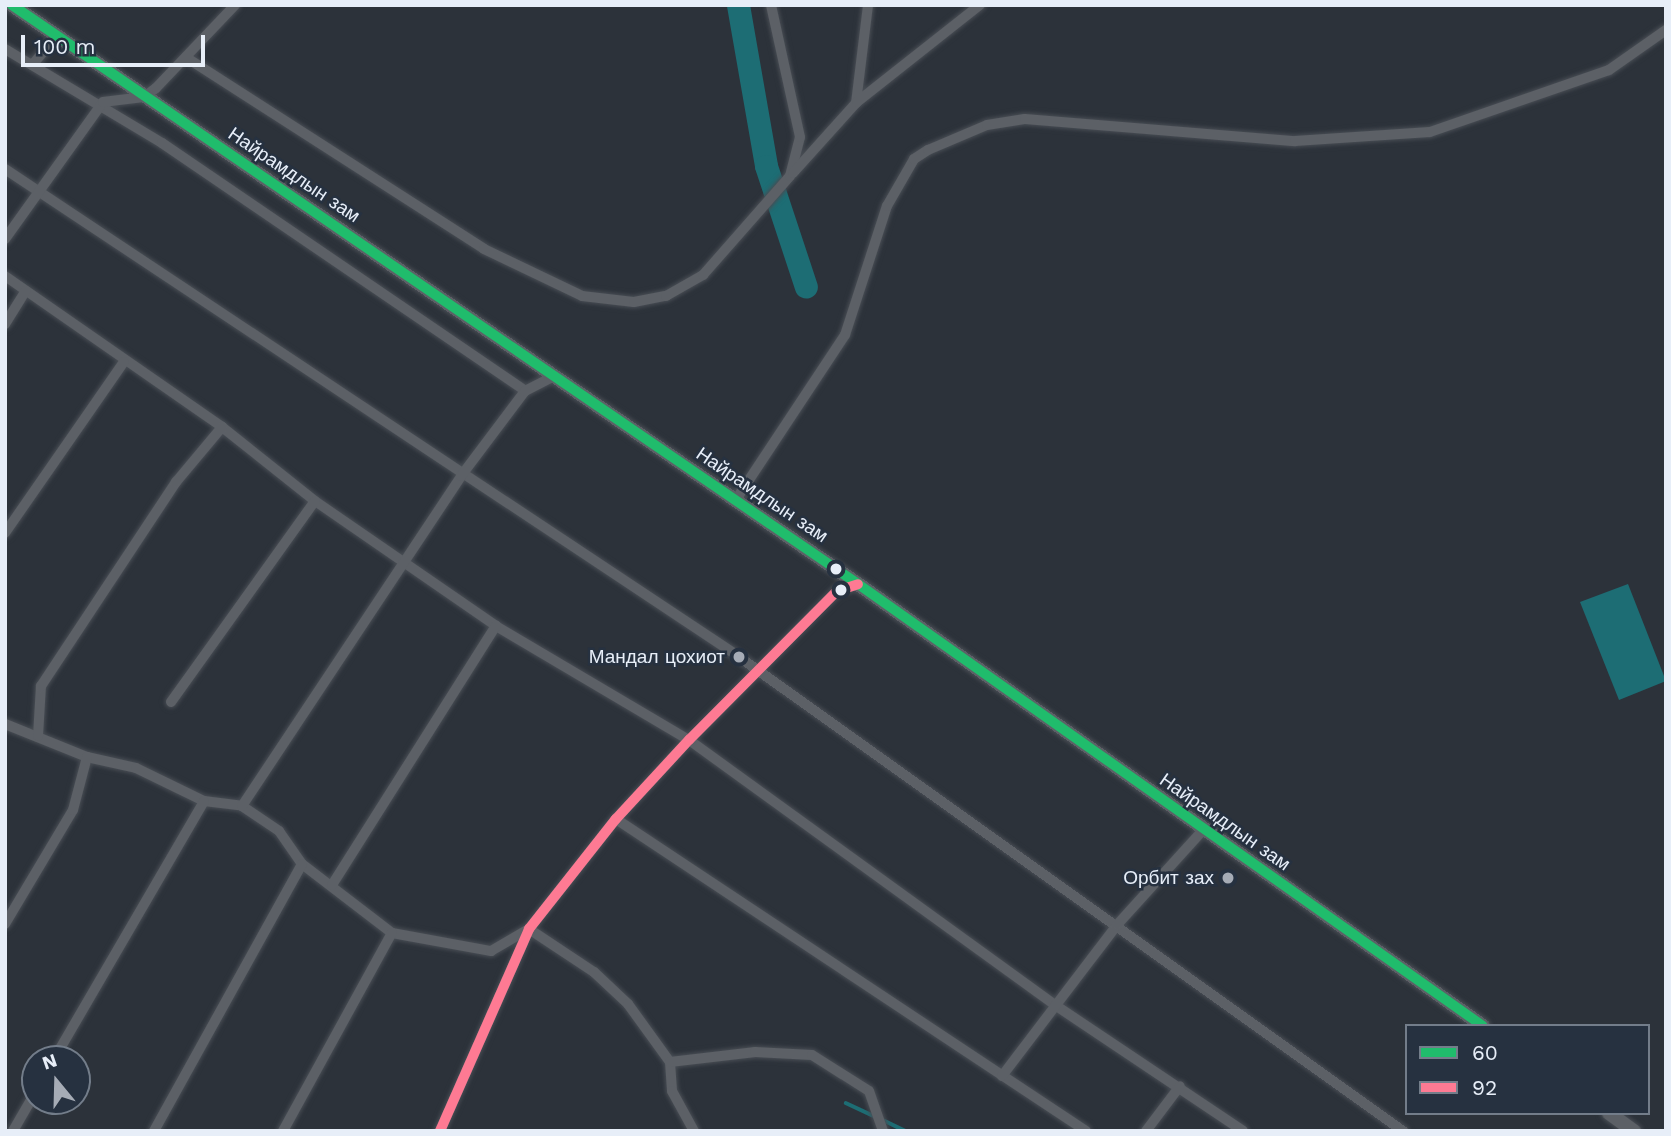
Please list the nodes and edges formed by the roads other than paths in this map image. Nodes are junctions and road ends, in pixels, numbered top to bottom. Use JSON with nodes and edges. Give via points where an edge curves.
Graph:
{"nodes":[{"id":1,"x":12,"y":5,"type":"edge"},
{"id":2,"x":235,"y":5,"type":"edge"},
{"id":3,"x":771,"y":5,"type":"edge"},
{"id":4,"x":868,"y":5,"type":"edge"},
{"id":5,"x":980,"y":5,"type":"edge"},
{"id":6,"x":1666,"y":30,"type":"edge"},
{"id":7,"x":57,"y":36,"type":"junction"},
{"id":8,"x":5,"y":49,"type":"edge"},
{"id":9,"x":187,"y":58,"type":"junction"},
{"id":10,"x":32,"y":65,"type":"junction"},
{"id":11,"x":144,"y":97,"type":"junction"},
{"id":12,"x":856,"y":103,"type":"junction"},
{"id":13,"x":100,"y":106,"type":"junction"},
{"id":14,"x":5,"y":169,"type":"edge"},
{"id":15,"x":789,"y":176,"type":"junction"},
{"id":16,"x":40,"y":190,"type":"junction"},
{"id":17,"x":5,"y":239,"type":"edge"},
{"id":18,"x":5,"y":276,"type":"edge"},
{"id":19,"x":26,"y":291,"type":"junction"},
{"id":20,"x":5,"y":324,"type":"edge"},
{"id":21,"x":124,"y":362,"type":"junction"},
{"id":22,"x":555,"y":376,"type":"junction"},
{"id":23,"x":524,"y":391,"type":"junction"},
{"id":24,"x":222,"y":427,"type":"junction"},
{"id":25,"x":461,"y":476,"type":"junction"},
{"id":26,"x":315,"y":501,"type":"junction"},
{"id":27,"x":735,"y":501,"type":"junction"},
{"id":28,"x":5,"y":533,"type":"edge"},
{"id":29,"x":405,"y":563,"type":"junction"},
{"id":30,"x":859,"y":584,"type":"junction"},
{"id":31,"x":496,"y":626,"type":"junction"},
{"id":32,"x":756,"y":671,"type":"junction"},
{"id":33,"x":171,"y":702,"type":"dead end"},
{"id":34,"x":5,"y":724,"type":"edge"},
{"id":35,"x":38,"y":736,"type":"junction"},
{"id":36,"x":689,"y":740,"type":"junction"},
{"id":37,"x":88,"y":757,"type":"junction"},
{"id":38,"x":204,"y":802,"type":"junction"},
{"id":39,"x":242,"y":806,"type":"junction"},
{"id":40,"x":616,"y":819,"type":"junction"},
{"id":41,"x":1203,"y":830,"type":"junction"},
{"id":42,"x":302,"y":864,"type":"junction"},
{"id":43,"x":332,"y":885,"type":"junction"},
{"id":44,"x":5,"y":924,"type":"edge"},
{"id":45,"x":1117,"y":925,"type":"junction"},
{"id":46,"x":529,"y":929,"type":"junction"},
{"id":47,"x":392,"y":933,"type":"junction"},
{"id":48,"x":1055,"y":1005,"type":"junction"},
{"id":49,"x":1480,"y":1024,"type":"edge"},
{"id":50,"x":62,"y":1045,"type":"edge"},
{"id":51,"x":670,"y":1062,"type":"junction"},
{"id":52,"x":1002,"y":1076,"type":"junction"},
{"id":53,"x":1180,"y":1086,"type":"junction"},
{"id":54,"x":22,"y":1115,"type":"edge"},
{"id":55,"x":1612,"y":1115,"type":"edge"},
{"id":56,"x":13,"y":1131,"type":"edge"},
{"id":57,"x":154,"y":1131,"type":"edge"},
{"id":58,"x":283,"y":1131,"type":"edge"},
{"id":59,"x":440,"y":1131,"type":"edge"},
{"id":60,"x":694,"y":1131,"type":"edge"},
{"id":61,"x":883,"y":1131,"type":"edge"},
{"id":62,"x":1086,"y":1131,"type":"edge"},
{"id":63,"x":1146,"y":1131,"type":"edge"},
{"id":64,"x":1243,"y":1131,"type":"edge"},
{"id":65,"x":1403,"y":1131,"type":"edge"},
{"id":66,"x":1634,"y":1131,"type":"edge"}],
"edges":[{"from":1,"to":7,"type":"main road","name":"Найрамдлын зам"},
{"from":2,"to":9,"type":"street"},
{"from":3,"to":15,"type":"street","via":[[800,137]]},
{"from":4,"to":12,"type":"street"},
{"from":5,"to":12,"type":"street"},
{"from":6,"to":27,"type":"street","via":[[1609,70],[1430,132],[1295,141],[1025,119],[987,125],[928,150],[914,159],[887,206],[845,335]]},
{"from":7,"to":10,"type":"street"},
{"from":7,"to":11,"type":"main road","name":"Найрамдлын зам"},
{"from":8,"to":10,"type":"street"},
{"from":9,"to":11,"type":"street"},
{"from":9,"to":15,"type":"street","via":[[484,249],[582,296],[634,302],[682,289],[703,275]]},
{"from":10,"to":13,"type":"street"},
{"from":11,"to":13,"type":"street"},
{"from":11,"to":22,"type":"main road","name":"Найрамдлын зам"},
{"from":12,"to":15,"type":"street"},
{"from":13,"to":16,"type":"street"},
{"from":13,"to":23,"type":"street"},
{"from":14,"to":16,"type":"street"},
{"from":16,"to":17,"type":"street"},
{"from":16,"to":25,"type":"street"},
{"from":18,"to":19,"type":"street"},
{"from":19,"to":20,"type":"street"},
{"from":19,"to":21,"type":"street"},
{"from":21,"to":24,"type":"street"},
{"from":21,"to":28,"type":"street"},
{"from":22,"to":23,"type":"street"},
{"from":22,"to":27,"type":"main road","name":"Найрамдлын зам"},
{"from":23,"to":25,"type":"street"},
{"from":24,"to":26,"type":"street"},
{"from":24,"to":35,"type":"street","via":[[176,482],[41,686]]},
{"from":25,"to":29,"type":"street"},
{"from":25,"to":32,"type":"street"},
{"from":26,"to":29,"type":"street"},
{"from":26,"to":33,"type":"street"},
{"from":27,"to":30,"type":"main road","name":"Найрамдлын зам"},
{"from":29,"to":31,"type":"street"},
{"from":29,"to":39,"type":"street"},
{"from":30,"to":32,"type":"street","via":[[837,591]]},
{"from":30,"to":41,"type":"main road","name":"Найрамдлын зам"},
{"from":31,"to":36,"type":"street"},
{"from":31,"to":43,"type":"street"},
{"from":32,"to":36,"type":"street"},
{"from":32,"to":45,"type":"street"},
{"from":34,"to":35,"type":"street"},
{"from":35,"to":37,"type":"street"},
{"from":36,"to":40,"type":"street"},
{"from":36,"to":48,"type":"street"},
{"from":37,"to":38,"type":"street","via":[[136,768]]},
{"from":37,"to":44,"type":"street","via":[[74,810]]},
{"from":38,"to":39,"type":"street"},
{"from":38,"to":50,"type":"street"},
{"from":39,"to":42,"type":"street","via":[[279,831]]},
{"from":40,"to":46,"type":"street"},
{"from":40,"to":52,"type":"street"},
{"from":41,"to":45,"type":"street"},
{"from":41,"to":49,"type":"main road","name":"Найрамдлын зам"},
{"from":42,"to":43,"type":"street"},
{"from":42,"to":57,"type":"street"},
{"from":43,"to":47,"type":"street"},
{"from":45,"to":48,"type":"street"},
{"from":45,"to":65,"type":"street"},
{"from":46,"to":47,"type":"street","via":[[491,951]]},
{"from":46,"to":51,"type":"street","via":[[602,980]]},
{"from":46,"to":59,"type":"street"},
{"from":47,"to":58,"type":"street"},
{"from":48,"to":52,"type":"street"},
{"from":48,"to":53,"type":"street"},
{"from":51,"to":60,"type":"street","via":[[672,1091]]},
{"from":51,"to":61,"type":"street","via":[[755,1052],[812,1055],[869,1091]]},
{"from":52,"to":62,"type":"street"},
{"from":53,"to":63,"type":"street"},
{"from":53,"to":64,"type":"street"},
{"from":54,"to":56,"type":"street"},
{"from":55,"to":66,"type":"main road"}]}
